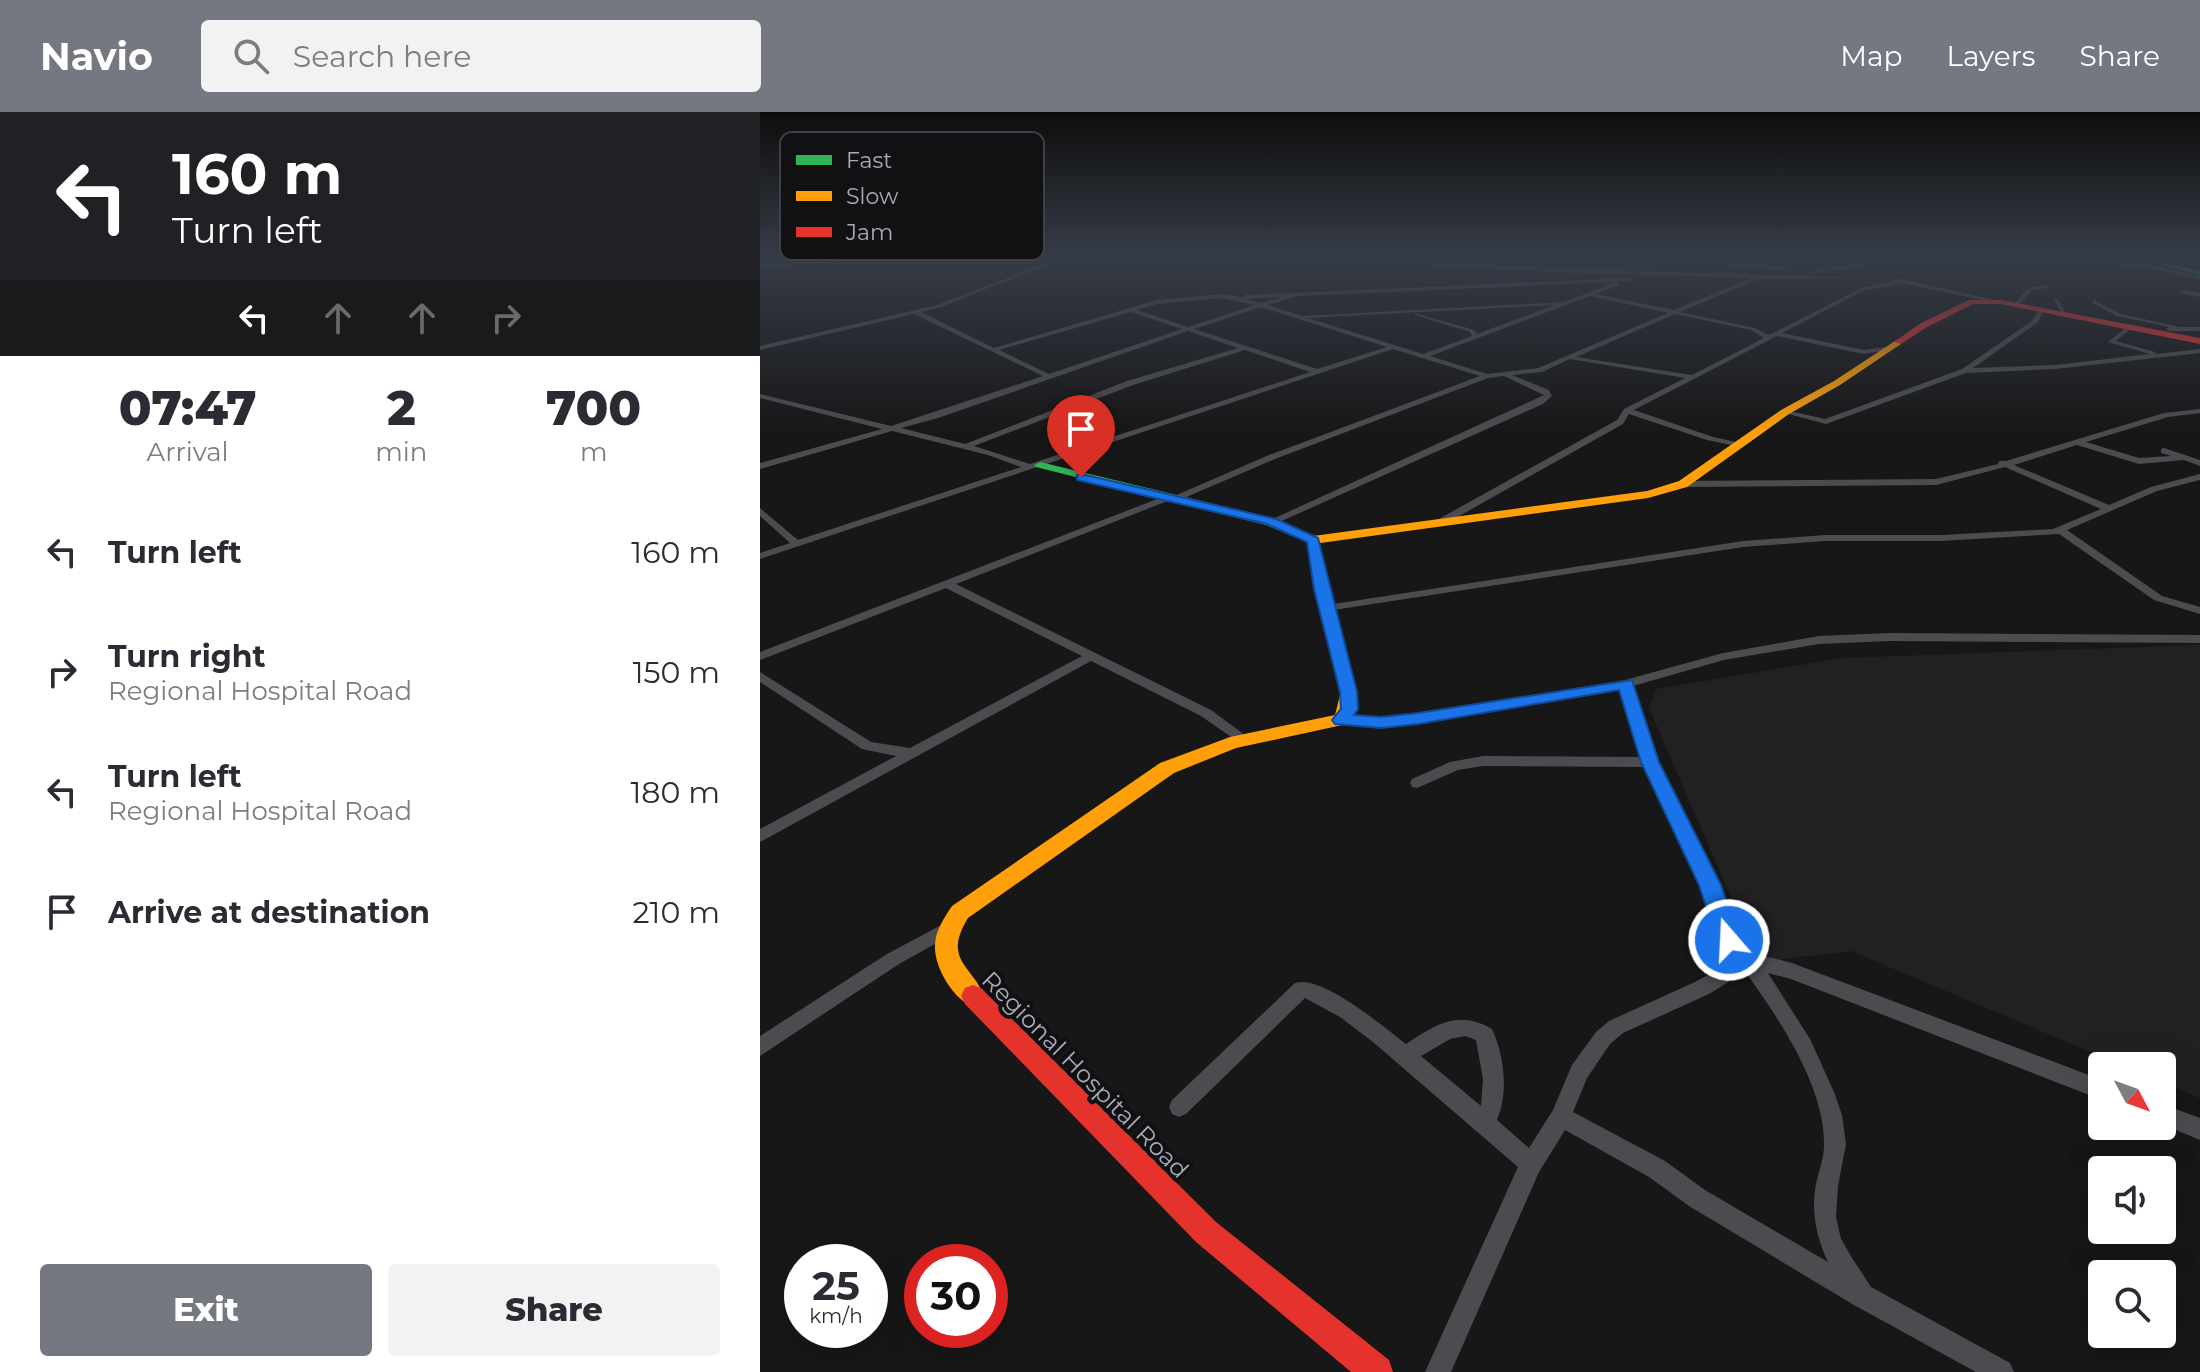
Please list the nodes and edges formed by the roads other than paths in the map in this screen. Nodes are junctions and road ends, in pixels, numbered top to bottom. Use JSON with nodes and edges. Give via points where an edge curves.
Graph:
{"nodes":[{"id":1,"x":900,"y":316,"type":"edge"},
{"id":2,"x":924,"y":316,"type":"edge"},
{"id":3,"x":1111,"y":316,"type":"edge"},
{"id":4,"x":1149,"y":316,"type":"edge"},
{"id":5,"x":1231,"y":316,"type":"edge"},
{"id":6,"x":1296,"y":316,"type":"edge"},
{"id":7,"x":1428,"y":316,"type":"edge"},
{"id":8,"x":1529,"y":316,"type":"edge"},
{"id":9,"x":1661,"y":316,"type":"edge"},
{"id":10,"x":1694,"y":316,"type":"edge"},
{"id":11,"x":1812,"y":316,"type":"edge"},
{"id":12,"x":1942,"y":316,"type":"edge"},
{"id":13,"x":2043,"y":316,"type":"edge"},
{"id":14,"x":2090,"y":316,"type":"edge"},
{"id":15,"x":2122,"y":316,"type":"edge"},
{"id":16,"x":2131,"y":326,"type":"junction"},
{"id":17,"x":1190,"y":329,"type":"junction"},
{"id":18,"x":2200,"y":329,"type":"edge"},
{"id":19,"x":2170,"y":330,"type":"junction"},
{"id":20,"x":1476,"y":336,"type":"junction"},
{"id":21,"x":1773,"y":336,"type":"junction"},
{"id":22,"x":2200,"y":341,"type":"edge"},
{"id":23,"x":1395,"y":346,"type":"junction"},
{"id":24,"x":760,"y":348,"type":"edge"},
{"id":25,"x":1244,"y":348,"type":"junction"},
{"id":26,"x":1886,"y":349,"type":"junction"},
{"id":27,"x":993,"y":350,"type":"junction"},
{"id":28,"x":2200,"y":351,"type":"edge"},
{"id":29,"x":1426,"y":355,"type":"junction"},
{"id":30,"x":2165,"y":356,"type":"junction"},
{"id":31,"x":1571,"y":357,"type":"junction"},
{"id":32,"x":1965,"y":371,"type":"junction"},
{"id":33,"x":1318,"y":372,"type":"junction"},
{"id":34,"x":1504,"y":375,"type":"junction"},
{"id":35,"x":1487,"y":376,"type":"junction"},
{"id":36,"x":1050,"y":377,"type":"junction"},
{"id":37,"x":1694,"y":377,"type":"junction"},
{"id":38,"x":760,"y":396,"type":"edge"},
{"id":39,"x":785,"y":404,"type":"junction"},
{"id":40,"x":772,"y":407,"type":"dead end"},
{"id":41,"x":1627,"y":411,"type":"junction"},
{"id":42,"x":2200,"y":411,"type":"edge"},
{"id":43,"x":1785,"y":412,"type":"junction"},
{"id":44,"x":890,"y":430,"type":"junction"},
{"id":45,"x":2079,"y":442,"type":"junction"},
{"id":46,"x":1738,"y":445,"type":"junction"},
{"id":47,"x":965,"y":447,"type":"junction"},
{"id":48,"x":2164,"y":451,"type":"dead end"},
{"id":49,"x":2183,"y":458,"type":"junction"},
{"id":50,"x":2002,"y":463,"type":"junction"},
{"id":51,"x":2200,"y":463,"type":"edge"},
{"id":52,"x":760,"y":466,"type":"edge"},
{"id":53,"x":1036,"y":466,"type":"junction"},
{"id":54,"x":2200,"y":477,"type":"edge"},
{"id":55,"x":1683,"y":484,"type":"junction"},
{"id":56,"x":1171,"y":499,"type":"junction"},
{"id":57,"x":2110,"y":509,"type":"junction"},
{"id":58,"x":760,"y":511,"type":"edge"},
{"id":59,"x":1271,"y":522,"type":"junction"},
{"id":60,"x":1441,"y":522,"type":"junction"},
{"id":61,"x":2061,"y":531,"type":"junction"},
{"id":62,"x":1313,"y":540,"type":"junction"},
{"id":63,"x":797,"y":544,"type":"junction"},
{"id":64,"x":760,"y":556,"type":"edge"},
{"id":65,"x":947,"y":584,"type":"junction"},
{"id":66,"x":1327,"y":608,"type":"junction"},
{"id":67,"x":2200,"y":611,"type":"edge"},
{"id":68,"x":2200,"y":639,"type":"edge"},
{"id":69,"x":760,"y":656,"type":"edge"},
{"id":70,"x":1089,"y":657,"type":"junction"},
{"id":71,"x":760,"y":676,"type":"edge"},
{"id":72,"x":1626,"y":684,"type":"junction"},
{"id":73,"x":1341,"y":720,"type":"junction"},
{"id":74,"x":1242,"y":738,"type":"junction"},
{"id":75,"x":910,"y":753,"type":"junction"},
{"id":76,"x":1650,"y":762,"type":"junction"},
{"id":77,"x":1417,"y":783,"type":"dead end"},
{"id":78,"x":760,"y":836,"type":"edge"},
{"id":79,"x":947,"y":929,"type":"junction"},
{"id":80,"x":1744,"y":965,"type":"junction"},
{"id":81,"x":760,"y":1047,"type":"edge"},
{"id":82,"x":1405,"y":1056,"type":"junction"},
{"id":83,"x":2088,"y":1085,"type":"edge"},
{"id":84,"x":1179,"y":1107,"type":"dead end"},
{"id":85,"x":1561,"y":1117,"type":"junction"},
{"id":86,"x":2176,"y":1120,"type":"edge"},
{"id":87,"x":1486,"y":1121,"type":"junction"},
{"id":88,"x":2200,"y":1129,"type":"edge"},
{"id":89,"x":1531,"y":1164,"type":"junction"},
{"id":90,"x":1863,"y":1296,"type":"junction"},
{"id":91,"x":1377,"y":1372,"type":"edge"},
{"id":92,"x":1438,"y":1372,"type":"edge"},
{"id":93,"x":2001,"y":1372,"type":"edge"}],
"edges":[{"from":1,"to":24,"type":"street"},
{"from":2,"to":27,"type":"street"},
{"from":3,"to":27,"type":"street"},
{"from":4,"to":17,"type":"street"},
{"from":5,"to":17,"type":"street"},
{"from":6,"to":23,"type":"street"},
{"from":7,"to":20,"type":"street"},
{"from":8,"to":20,"type":"street"},
{"from":9,"to":31,"type":"street"},
{"from":10,"to":21,"type":"street"},
{"from":11,"to":21,"type":"street"},
{"from":12,"to":26,"type":"main road"},
{"from":13,"to":32,"type":"street"},
{"from":14,"to":16,"type":"main road"},
{"from":15,"to":19,"type":"street"},
{"from":16,"to":19,"type":"main road"},
{"from":16,"to":30,"type":"street","via":[[2111,342]]},
{"from":17,"to":25,"type":"street"},
{"from":17,"to":36,"type":"street"},
{"from":18,"to":19,"type":"street"},
{"from":19,"to":22,"type":"main road"},
{"from":20,"to":29,"type":"street"},
{"from":21,"to":26,"type":"street","via":[[1864,352]]},
{"from":21,"to":37,"type":"street"},
{"from":23,"to":29,"type":"street"},
{"from":23,"to":33,"type":"street"},
{"from":25,"to":33,"type":"street"},
{"from":25,"to":47,"type":"street","via":[[1141,379]]},
{"from":26,"to":43,"type":"main road"},
{"from":27,"to":36,"type":"street"},
{"from":28,"to":30,"type":"street"},
{"from":29,"to":35,"type":"street"},
{"from":30,"to":32,"type":"street"},
{"from":31,"to":34,"type":"street","via":[[1539,370]]},
{"from":31,"to":37,"type":"street"},
{"from":32,"to":43,"type":"street","via":[[1826,422]]},
{"from":33,"to":53,"type":"street"},
{"from":34,"to":35,"type":"street"},
{"from":34,"to":59,"type":"street","via":[[1548,396]]},
{"from":35,"to":56,"type":"street"},
{"from":36,"to":44,"type":"street"},
{"from":37,"to":41,"type":"street"},
{"from":38,"to":39,"type":"street"},
{"from":39,"to":40,"type":"street"},
{"from":39,"to":44,"type":"street"},
{"from":41,"to":46,"type":"street"},
{"from":41,"to":60,"type":"street","via":[[1620,422]]},
{"from":42,"to":45,"type":"street","via":[[2167,415]]},
{"from":43,"to":46,"type":"main road"},
{"from":44,"to":47,"type":"street"},
{"from":44,"to":52,"type":"street"},
{"from":45,"to":49,"type":"street","via":[[2139,461]]},
{"from":45,"to":50,"type":"street"},
{"from":46,"to":55,"type":"main road"},
{"from":47,"to":53,"type":"street"},
{"from":48,"to":49,"type":"street"},
{"from":49,"to":51,"type":"street"},
{"from":50,"to":55,"type":"street","via":[[1922,484]]},
{"from":50,"to":57,"type":"street"},
{"from":53,"to":56,"type":"main road"},
{"from":53,"to":63,"type":"street"},
{"from":54,"to":57,"type":"street","via":[[2154,489]]},
{"from":55,"to":60,"type":"main road","via":[[1648,494]]},
{"from":56,"to":59,"type":"main road"},
{"from":56,"to":65,"type":"street"},
{"from":57,"to":61,"type":"street"},
{"from":58,"to":63,"type":"street"},
{"from":59,"to":62,"type":"main road"},
{"from":60,"to":62,"type":"main road"},
{"from":61,"to":66,"type":"street","via":[[1743,544]]},
{"from":61,"to":67,"type":"street","via":[[2158,598]]},
{"from":62,"to":66,"type":"main road"},
{"from":63,"to":64,"type":"street"},
{"from":65,"to":69,"type":"street"},
{"from":65,"to":70,"type":"street"},
{"from":66,"to":73,"type":"main road","via":[[1349,692],[1349,709]]},
{"from":68,"to":72,"type":"street","via":[[1819,640],[1723,657]]},
{"from":70,"to":74,"type":"street","via":[[1206,713]]},
{"from":70,"to":75,"type":"street"},
{"from":71,"to":75,"type":"street","via":[[856,741],[887,752]]},
{"from":72,"to":73,"type":"street","via":[[1418,718]]},
{"from":72,"to":76,"type":"street"},
{"from":73,"to":74,"type":"main road"},
{"from":74,"to":79,"type":"main road","via":[[1167,768],[960,912]]},
{"from":75,"to":78,"type":"street"},
{"from":76,"to":77,"type":"street","via":[[1483,761],[1455,766]]},
{"from":76,"to":80,"type":"street"},
{"from":79,"to":81,"type":"street"},
{"from":79,"to":91,"type":"main road","name":"Regional Hospital Road","via":[[943,947],[955,977],[1206,1232]]},
{"from":80,"to":83,"type":"street","via":[[1792,971]]},
{"from":80,"to":85,"type":"street","via":[[1609,1032],[1579,1072]]},
{"from":80,"to":90,"type":"street","via":[[1777,999],[1829,1109],[1835,1141],[1822,1210],[1828,1243]]},
{"from":82,"to":84,"type":"street","via":[[1333,1001],[1302,989]]},
{"from":82,"to":87,"type":"street"},
{"from":82,"to":87,"type":"street","via":[[1463,1025],[1485,1035],[1494,1092]]},
{"from":85,"to":89,"type":"street"},
{"from":85,"to":90,"type":"street","via":[[1657,1169]]},
{"from":86,"to":88,"type":"street"},
{"from":87,"to":89,"type":"street"},
{"from":89,"to":92,"type":"street"},
{"from":90,"to":93,"type":"street"}]}
